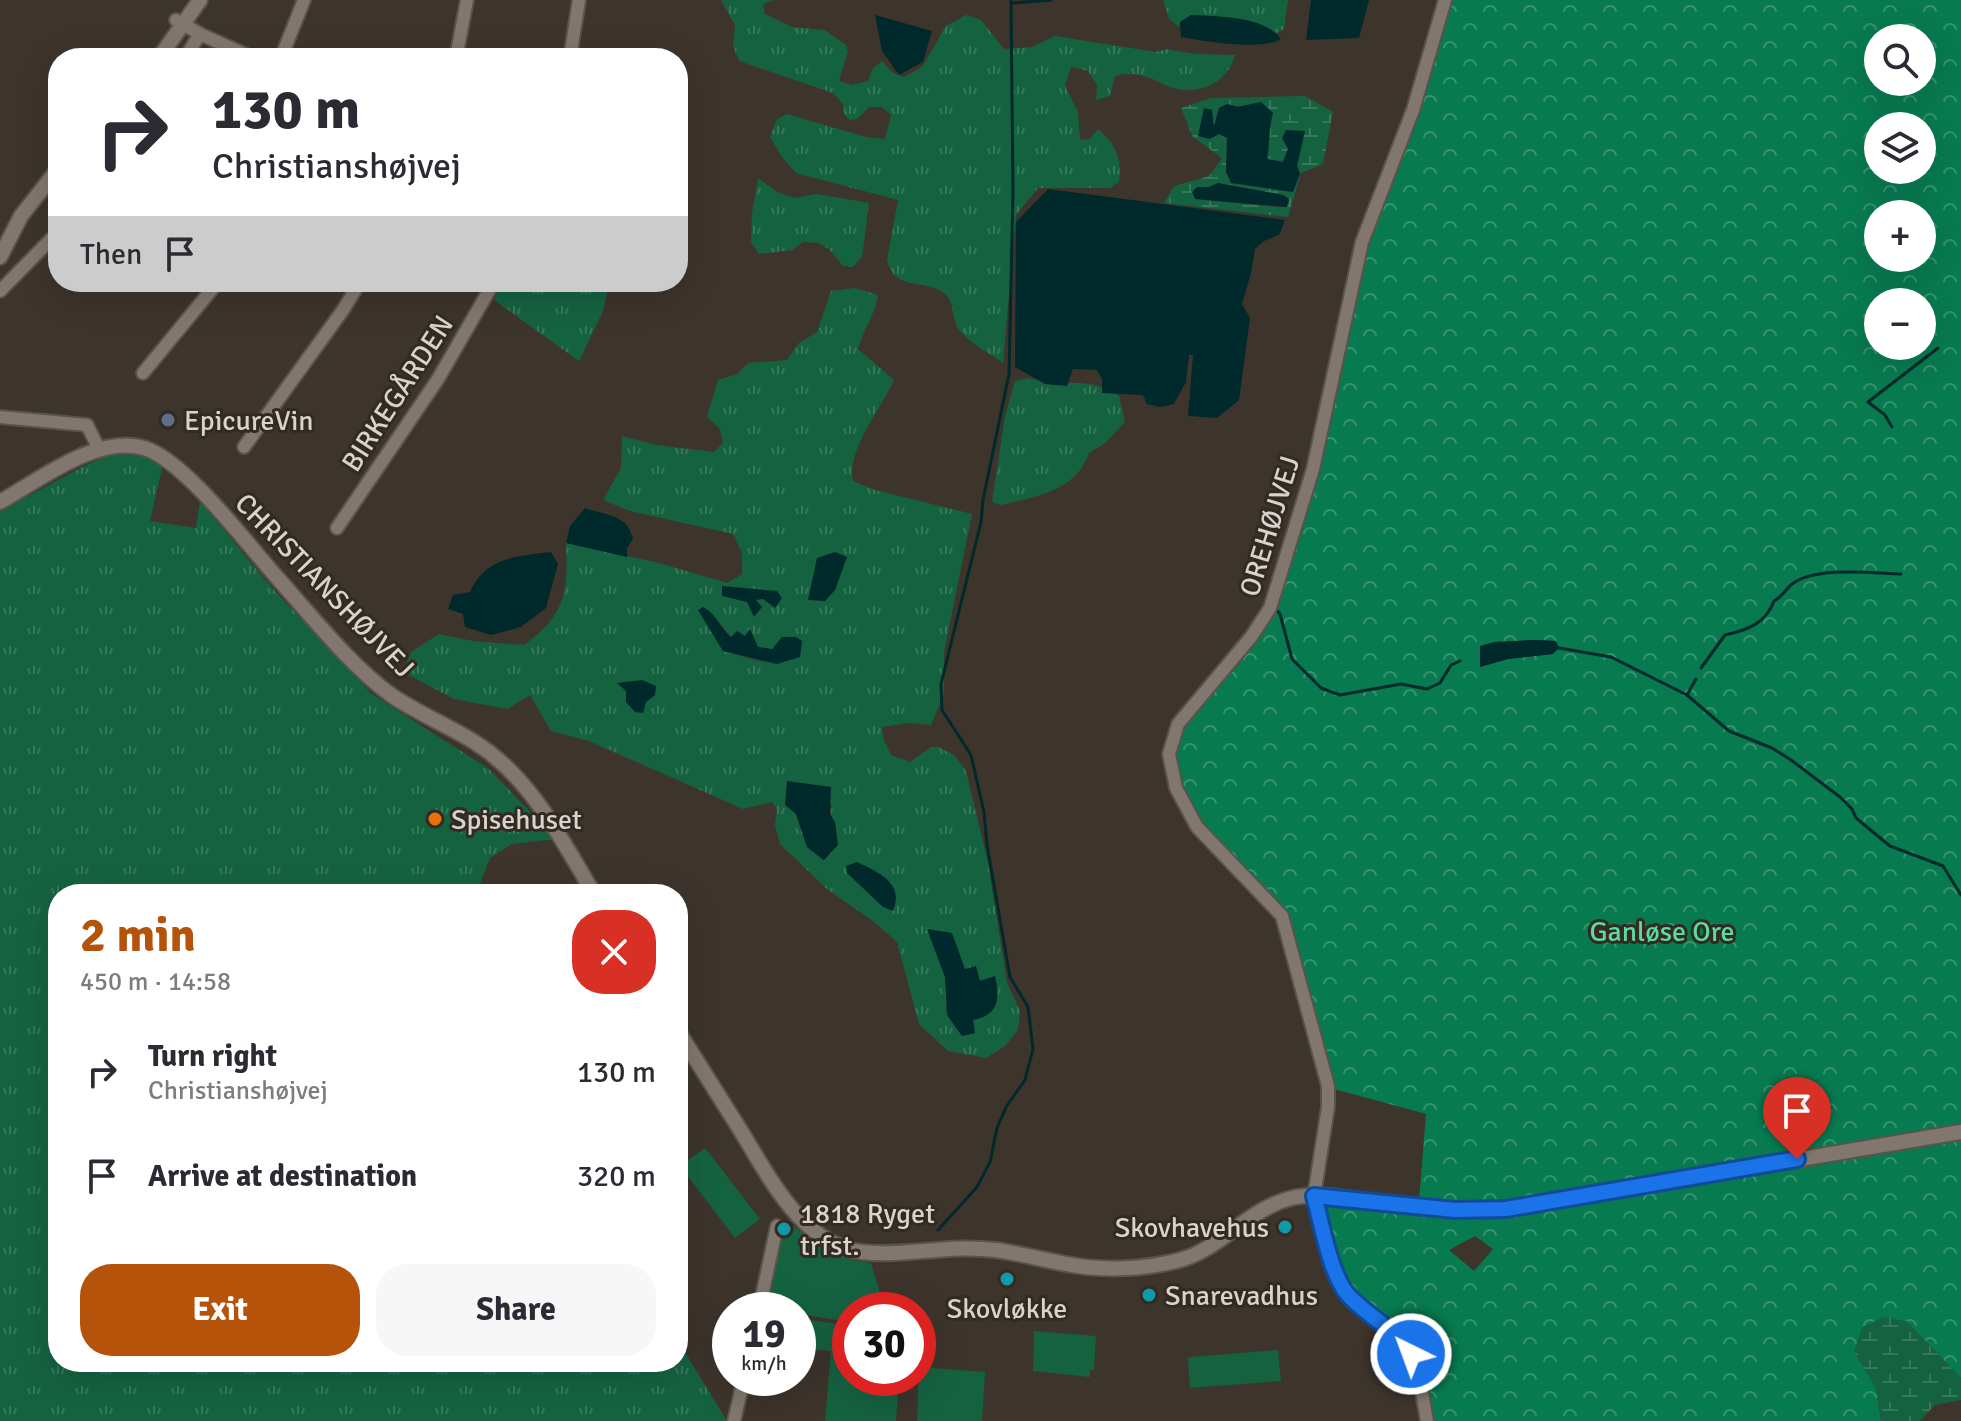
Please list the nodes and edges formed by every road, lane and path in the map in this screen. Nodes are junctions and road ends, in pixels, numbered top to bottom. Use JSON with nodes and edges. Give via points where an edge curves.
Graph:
{"nodes":[{"id":1,"x":189,"y":0,"type":"edge"},
{"id":2,"x":200,"y":0,"type":"edge"},
{"id":3,"x":304,"y":0,"type":"edge"},
{"id":4,"x":467,"y":0,"type":"edge"},
{"id":5,"x":579,"y":0,"type":"edge"},
{"id":6,"x":1445,"y":0,"type":"edge"},
{"id":7,"x":180,"y":22,"type":"junction"},
{"id":8,"x":200,"y":34,"type":"junction"},
{"id":9,"x":157,"y":48,"type":"edge"},
{"id":10,"x":165,"y":48,"type":"edge"},
{"id":11,"x":191,"y":48,"type":"edge"},
{"id":12,"x":231,"y":48,"type":"edge"},
{"id":13,"x":285,"y":48,"type":"edge"},
{"id":14,"x":458,"y":48,"type":"edge"},
{"id":15,"x":572,"y":48,"type":"edge"},
{"id":16,"x":48,"y":182,"type":"edge"},
{"id":17,"x":48,"y":184,"type":"edge"},
{"id":18,"x":48,"y":242,"type":"edge"},
{"id":19,"x":0,"y":291,"type":"edge"},
{"id":20,"x":210,"y":292,"type":"edge"},
{"id":21,"x":354,"y":292,"type":"edge"},
{"id":22,"x":488,"y":292,"type":"edge"},
{"id":23,"x":143,"y":373,"type":"dead end"},
{"id":24,"x":0,"y":417,"type":"edge"},
{"id":25,"x":244,"y":447,"type":"dead end"},
{"id":26,"x":99,"y":449,"type":"junction"},
{"id":27,"x":0,"y":502,"type":"edge"},
{"id":28,"x":337,"y":528,"type":"dead end"},
{"id":29,"x":588,"y":884,"type":"edge"},
{"id":30,"x":688,"y":1047,"type":"edge"},
{"id":31,"x":1961,"y":1132,"type":"edge"},
{"id":32,"x":1314,"y":1196,"type":"junction"},
{"id":33,"x":777,"y":1226,"type":"dead end"},
{"id":34,"x":763,"y":1292,"type":"edge"},
{"id":35,"x":740,"y":1396,"type":"edge"},
{"id":36,"x":734,"y":1421,"type":"edge"},
{"id":37,"x":1427,"y":1421,"type":"edge"}],
"edges":[{"from":1,"to":7,"type":"street"},
{"from":2,"to":7,"type":"street"},
{"from":3,"to":13,"type":"street"},
{"from":4,"to":14,"type":"street"},
{"from":5,"to":15,"type":"street"},
{"from":6,"to":32,"type":"street","name":"OREHØJVEJ","via":[[1413,110],[1362,242],[1313,469],[1270,608],[1178,724],[1169,754],[1176,788],[1197,827],[1275,907],[1288,931],[1328,1086]]},
{"from":7,"to":8,"type":"street"},
{"from":7,"to":9,"type":"street"},
{"from":7,"to":10,"type":"street"},
{"from":8,"to":11,"type":"street"},
{"from":8,"to":12,"type":"street"},
{"from":16,"to":17,"type":"street","via":[[21,216],[0,257]]},
{"from":18,"to":19,"type":"street"},
{"from":20,"to":23,"type":"street"},
{"from":21,"to":25,"type":"street"},
{"from":22,"to":28,"type":"street","name":"BIRKEGÅRDEN","via":[[438,379]]},
{"from":24,"to":26,"type":"street","via":[[87,425]]},
{"from":26,"to":27,"type":"street","name":"CHRISTIANSHØJVEJ"},
{"from":26,"to":29,"type":"street","name":"CHRISTIANSHØJVEJ","via":[[132,445],[179,467],[376,683],[472,741],[514,775]]},
{"from":30,"to":32,"type":"street","via":[[776,1187],[807,1224],[824,1238],[860,1252],[971,1247],[1073,1266],[1149,1265],[1193,1254],[1274,1204]]},
{"from":31,"to":32,"type":"street","via":[[1506,1209],[1455,1210]]},
{"from":32,"to":37,"type":"street","via":[[1339,1282],[1349,1297],[1403,1340],[1418,1370]]},
{"from":33,"to":34,"type":"street"},
{"from":35,"to":36,"type":"street"}]}
